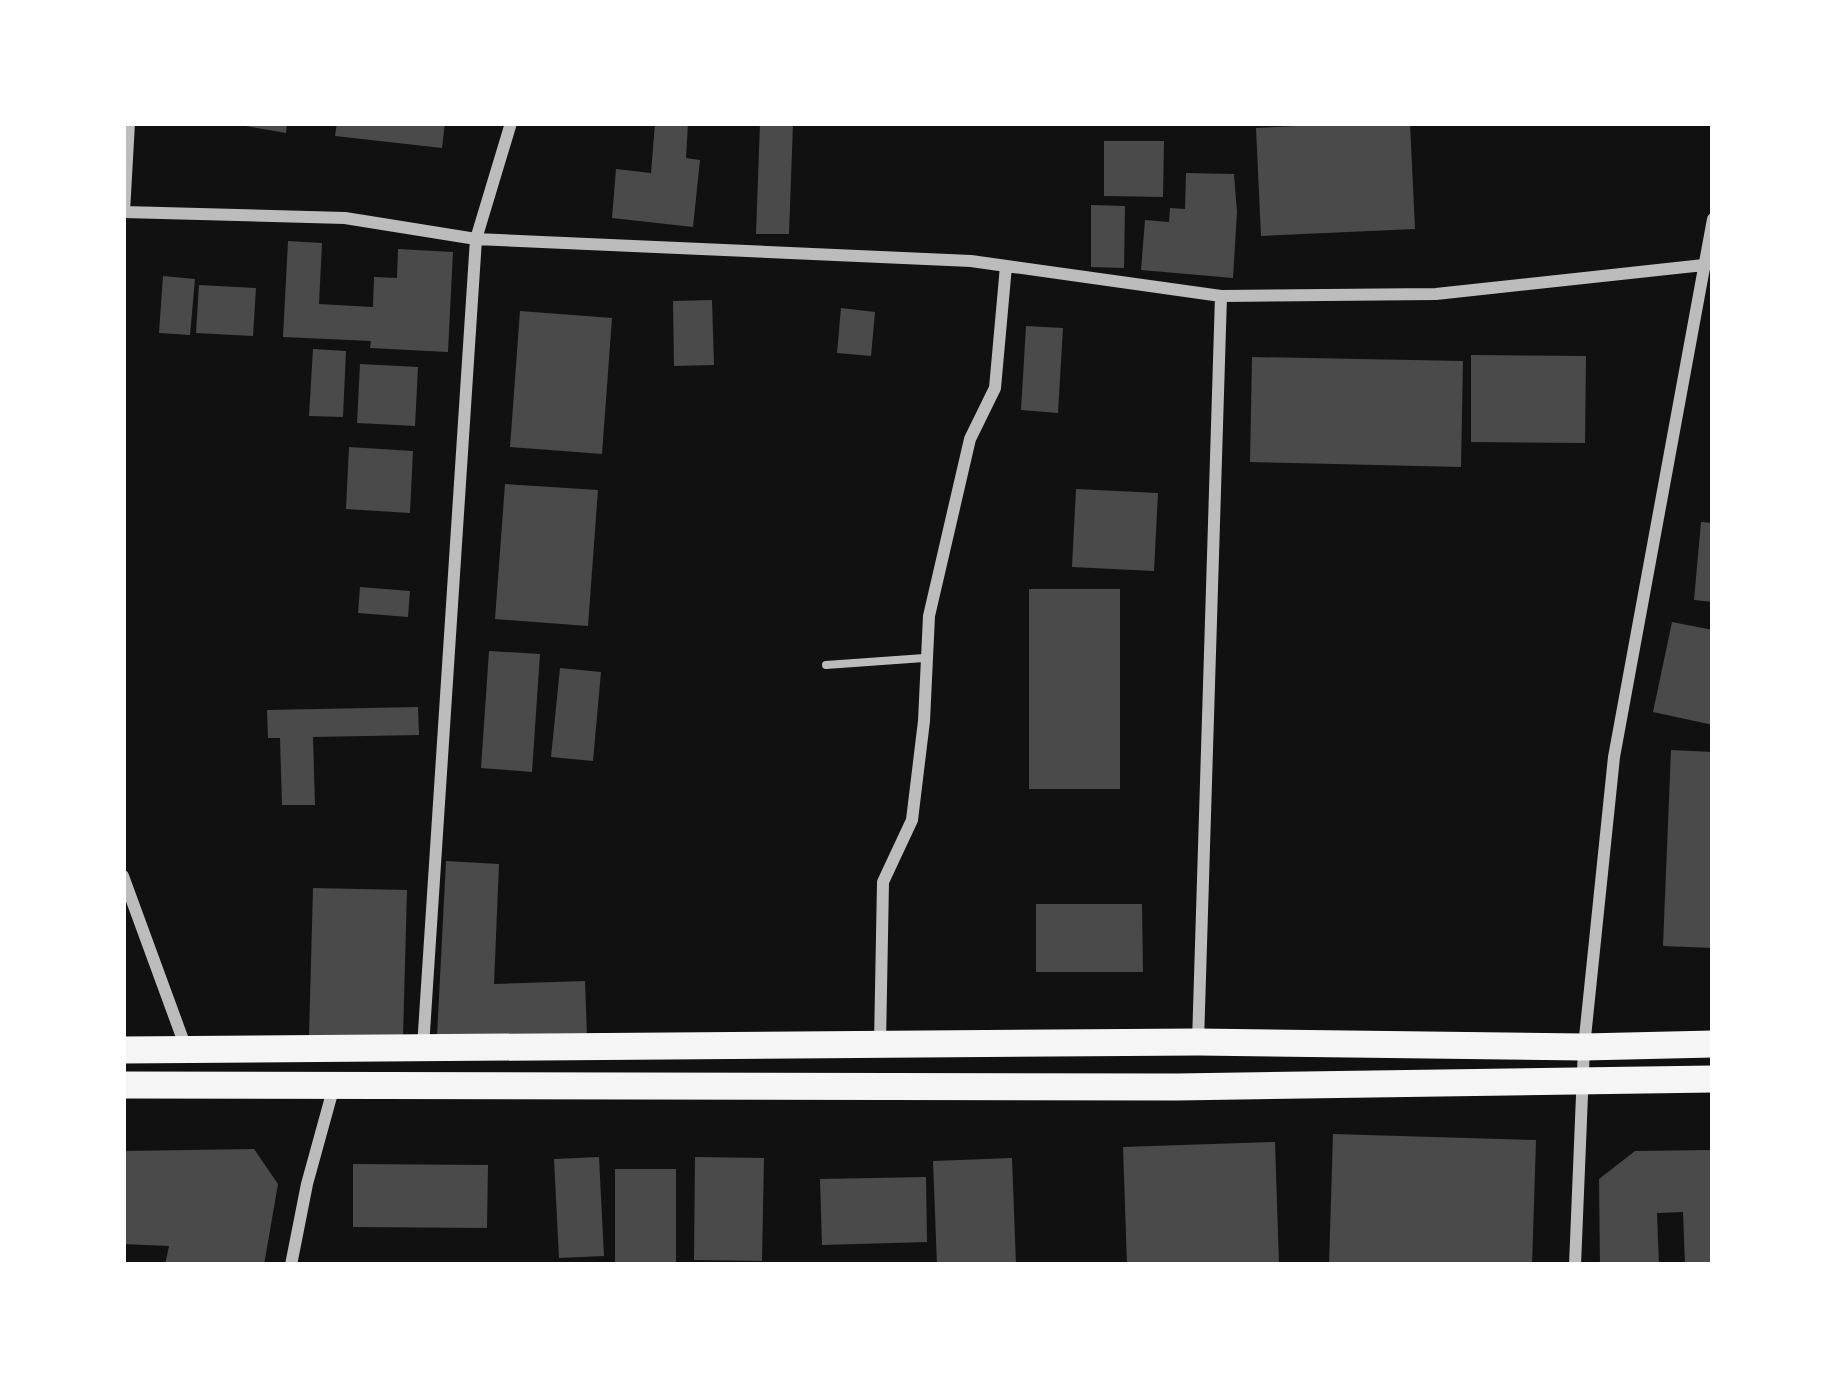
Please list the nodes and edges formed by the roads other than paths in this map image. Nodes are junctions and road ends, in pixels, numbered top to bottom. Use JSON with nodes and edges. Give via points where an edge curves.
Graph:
{"nodes":[{"id":1,"x":129,"y":123,"type":"edge"},
{"id":2,"x":512,"y":123,"type":"edge"},
{"id":3,"x":123,"y":213,"type":"edge"},
{"id":4,"x":1713,"y":218,"type":"edge"},
{"id":5,"x":476,"y":239,"type":"junction"},
{"id":6,"x":1707,"y":265,"type":"edge"},
{"id":7,"x":1006,"y":266,"type":"junction"},
{"id":8,"x":1221,"y":296,"type":"junction"},
{"id":9,"x":924,"y":658,"type":"junction"},
{"id":10,"x":826,"y":665,"type":"dead end"},
{"id":11,"x":123,"y":876,"type":"edge"},
{"id":12,"x":1198,"y":1042,"type":"junction"},
{"id":13,"x":1713,"y":1044,"type":"edge"},
{"id":14,"x":880,"y":1047,"type":"junction"},
{"id":15,"x":423,"y":1048,"type":"junction"},
{"id":16,"x":1584,"y":1048,"type":"junction"},
{"id":17,"x":186,"y":1049,"type":"junction"},
{"id":18,"x":123,"y":1050,"type":"edge"},
{"id":19,"x":1713,"y":1079,"type":"edge"},
{"id":20,"x":1582,"y":1083,"type":"junction"},
{"id":21,"x":123,"y":1085,"type":"edge"},
{"id":22,"x":334,"y":1085,"type":"junction"},
{"id":23,"x":291,"y":1265,"type":"edge"},
{"id":24,"x":1575,"y":1265,"type":"edge"}],
"edges":[{"from":1,"to":3,"type":"street"},
{"from":2,"to":5,"type":"street"},
{"from":3,"to":5,"type":"street","via":[[344,218]]},
{"from":4,"to":6,"type":"street"},
{"from":5,"to":7,"type":"street"},
{"from":5,"to":15,"type":"street"},
{"from":6,"to":8,"type":"street","via":[[1436,294]]},
{"from":6,"to":16,"type":"street","via":[[1614,757]]},
{"from":7,"to":8,"type":"street"},
{"from":7,"to":9,"type":"street","via":[[995,388],[970,439]]},
{"from":8,"to":12,"type":"street"},
{"from":9,"to":10,"type":"lane"},
{"from":9,"to":14,"type":"street","via":[[912,820],[883,882]]},
{"from":11,"to":17,"type":"street"},
{"from":12,"to":14,"type":"main road"},
{"from":12,"to":16,"type":"main road"},
{"from":13,"to":16,"type":"main road"},
{"from":14,"to":15,"type":"main road"},
{"from":15,"to":17,"type":"main road"},
{"from":16,"to":20,"type":"street"},
{"from":17,"to":18,"type":"main road"},
{"from":19,"to":20,"type":"main road"},
{"from":20,"to":22,"type":"main road"},
{"from":20,"to":24,"type":"street"},
{"from":21,"to":22,"type":"main road"},
{"from":22,"to":23,"type":"street"}]}
